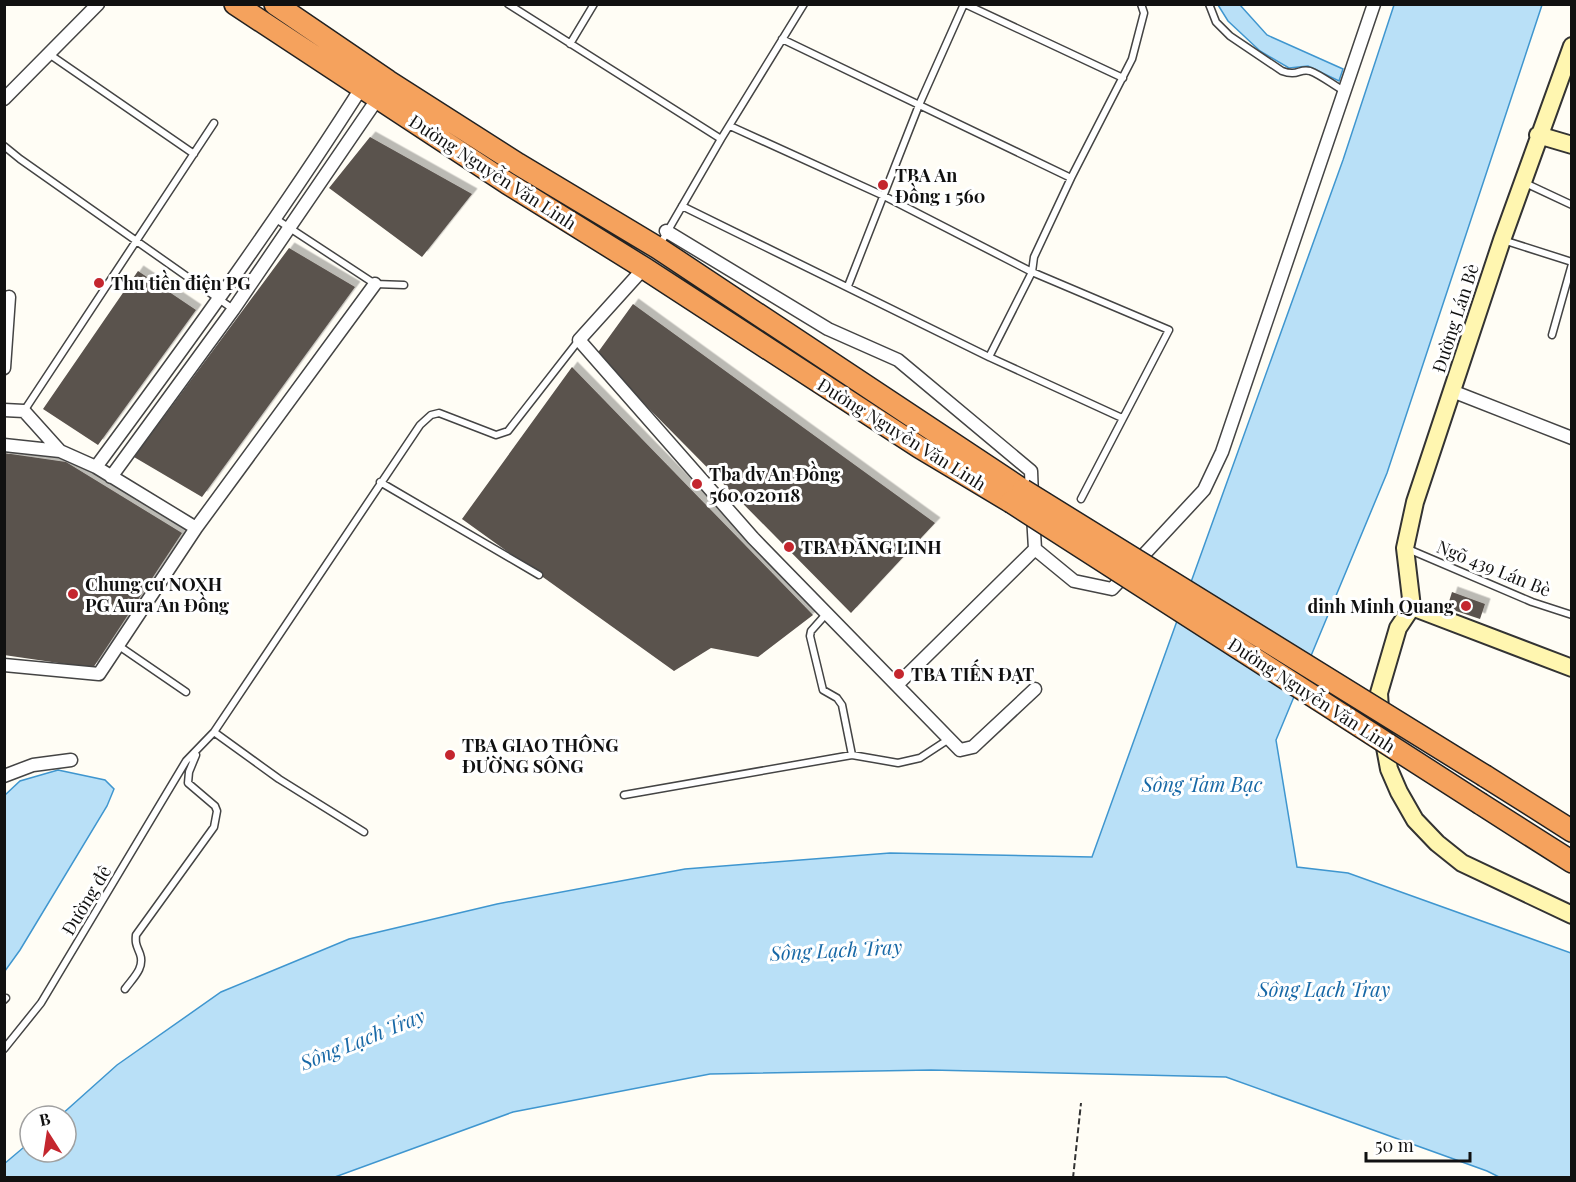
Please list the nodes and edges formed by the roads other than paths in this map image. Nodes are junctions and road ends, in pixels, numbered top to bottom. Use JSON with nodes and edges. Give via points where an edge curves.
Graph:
{"nodes":[{"id":1,"x":98,"y":4,"type":"edge"},
{"id":2,"x":235,"y":4,"type":"edge"},
{"id":3,"x":274,"y":4,"type":"edge"},
{"id":4,"x":508,"y":4,"type":"edge"},
{"id":5,"x":594,"y":4,"type":"edge"},
{"id":6,"x":804,"y":4,"type":"edge"},
{"id":7,"x":964,"y":4,"type":"edge"},
{"id":8,"x":1142,"y":4,"type":"edge"},
{"id":9,"x":1209,"y":4,"type":"edge"},
{"id":10,"x":1374,"y":4,"type":"edge"},
{"id":11,"x":783,"y":39,"type":"junction"},
{"id":12,"x":570,"y":44,"type":"junction"},
{"id":13,"x":1571,"y":49,"type":"edge"},
{"id":14,"x":49,"y":54,"type":"junction"},
{"id":15,"x":1123,"y":78,"type":"junction"},
{"id":16,"x":375,"y":85,"type":"junction"},
{"id":17,"x":1344,"y":91,"type":"junction"},
{"id":18,"x":4,"y":99,"type":"edge"},
{"id":19,"x":919,"y":105,"type":"junction"},
{"id":20,"x":214,"y":123,"type":"dead end"},
{"id":21,"x":730,"y":126,"type":"junction"},
{"id":22,"x":1538,"y":135,"type":"junction"},
{"id":23,"x":721,"y":139,"type":"junction"},
{"id":24,"x":1572,"y":145,"type":"edge"},
{"id":25,"x":4,"y":146,"type":"edge"},
{"id":26,"x":194,"y":154,"type":"junction"},
{"id":27,"x":1071,"y":178,"type":"junction"},
{"id":28,"x":1522,"y":182,"type":"junction"},
{"id":29,"x":884,"y":196,"type":"junction"},
{"id":30,"x":1572,"y":205,"type":"edge"},
{"id":31,"x":682,"y":206,"type":"junction"},
{"id":32,"x":276,"y":219,"type":"junction"},
{"id":33,"x":290,"y":228,"type":"junction"},
{"id":34,"x":662,"y":239,"type":"junction"},
{"id":35,"x":136,"y":240,"type":"junction"},
{"id":36,"x":1502,"y":240,"type":"junction"},
{"id":37,"x":1572,"y":263,"type":"edge"},
{"id":38,"x":644,"y":268,"type":"junction"},
{"id":39,"x":1032,"y":272,"type":"junction"},
{"id":40,"x":375,"y":284,"type":"junction"},
{"id":41,"x":404,"y":285,"type":"dead end"},
{"id":42,"x":848,"y":286,"type":"junction"},
{"id":43,"x":9,"y":297,"type":"dead end"},
{"id":44,"x":220,"y":299,"type":"junction"},
{"id":45,"x":233,"y":310,"type":"junction"},
{"id":46,"x":1552,"y":335,"type":"dead end"},
{"id":47,"x":579,"y":340,"type":"junction"},
{"id":48,"x":989,"y":357,"type":"junction"},
{"id":49,"x":4,"y":368,"type":"edge"},
{"id":50,"x":1452,"y":391,"type":"junction"},
{"id":51,"x":4,"y":410,"type":"edge"},
{"id":52,"x":24,"y":411,"type":"junction"},
{"id":53,"x":1122,"y":418,"type":"junction"},
{"id":54,"x":1572,"y":438,"type":"edge"},
{"id":55,"x":4,"y":445,"type":"edge"},
{"id":56,"x":60,"y":451,"type":"junction"},
{"id":57,"x":96,"y":467,"type":"junction"},
{"id":58,"x":111,"y":477,"type":"junction"},
{"id":59,"x":380,"y":482,"type":"junction"},
{"id":60,"x":1017,"y":496,"type":"junction"},
{"id":61,"x":1081,"y":499,"type":"dead end"},
{"id":62,"x":196,"y":528,"type":"junction"},
{"id":63,"x":1405,"y":548,"type":"junction"},
{"id":64,"x":1035,"y":549,"type":"junction"},
{"id":65,"x":539,"y":575,"type":"dead end"},
{"id":66,"x":1412,"y":607,"type":"junction"},
{"id":67,"x":827,"y":613,"type":"junction"},
{"id":68,"x":1572,"y":615,"type":"edge"},
{"id":69,"x":119,"y":646,"type":"junction"},
{"id":70,"x":4,"y":664,"type":"edge"},
{"id":71,"x":1572,"y":668,"type":"edge"},
{"id":72,"x":897,"y":685,"type":"junction"},
{"id":73,"x":1035,"y":689,"type":"dead end"},
{"id":74,"x":186,"y":692,"type":"dead end"},
{"id":75,"x":214,"y":732,"type":"junction"},
{"id":76,"x":949,"y":739,"type":"junction"},
{"id":77,"x":197,"y":751,"type":"junction"},
{"id":78,"x":852,"y":754,"type":"junction"},
{"id":79,"x":71,"y":760,"type":"dead end"},
{"id":80,"x":4,"y":776,"type":"edge"},
{"id":81,"x":624,"y":795,"type":"dead end"},
{"id":82,"x":1572,"y":831,"type":"edge"},
{"id":83,"x":364,"y":832,"type":"dead end"},
{"id":84,"x":1572,"y":862,"type":"edge"},
{"id":85,"x":1572,"y":915,"type":"edge"},
{"id":86,"x":124,"y":989,"type":"dead end"},
{"id":87,"x":4,"y":1049,"type":"edge"}],
"edges":[{"from":1,"to":14,"type":"street"},
{"from":2,"to":16,"type":"highway","name":"Đường Nguyễn Văn Linh"},
{"from":3,"to":16,"type":"highway","name":"Đường Nguyễn Văn Linh"},
{"from":4,"to":12,"type":"lane"},
{"from":5,"to":12,"type":"lane"},
{"from":6,"to":11,"type":"lane"},
{"from":7,"to":15,"type":"lane"},
{"from":7,"to":19,"type":"lane"},
{"from":8,"to":15,"type":"lane","via":[[1144,13]]},
{"from":9,"to":17,"type":"lane","via":[[1216,22],[1230,36],[1282,70],[1292,74],[1311,71]]},
{"from":10,"to":17,"type":"street"},
{"from":11,"to":19,"type":"lane"},
{"from":11,"to":21,"type":"lane"},
{"from":12,"to":23,"type":"lane"},
{"from":13,"to":22,"type":"main road","name":"Đường Lán Bè"},
{"from":14,"to":18,"type":"street"},
{"from":14,"to":26,"type":"lane"},
{"from":15,"to":27,"type":"lane"},
{"from":16,"to":32,"type":"street"},
{"from":16,"to":33,"type":"street"},
{"from":16,"to":34,"type":"highway","name":"Đường Nguyễn Văn Linh"},
{"from":16,"to":38,"type":"highway","name":"Đường Nguyễn Văn Linh","via":[[507,183]]},
{"from":17,"to":64,"type":"street","via":[[1238,408],[1204,490],[1112,589],[1074,581]]},
{"from":19,"to":27,"type":"lane"},
{"from":19,"to":29,"type":"lane"},
{"from":20,"to":26,"type":"lane"},
{"from":21,"to":23,"type":"lane"},
{"from":21,"to":29,"type":"lane"},
{"from":22,"to":24,"type":"main road"},
{"from":22,"to":28,"type":"main road","name":"Đường Lán Bè"},
{"from":23,"to":31,"type":"lane"},
{"from":25,"to":35,"type":"lane"},
{"from":26,"to":35,"type":"lane"},
{"from":27,"to":39,"type":"lane","via":[[1034,257]]},
{"from":28,"to":30,"type":"lane"},
{"from":28,"to":36,"type":"main road","name":"Đường Lán Bè"},
{"from":29,"to":39,"type":"lane"},
{"from":29,"to":42,"type":"lane"},
{"from":31,"to":34,"type":"lane"},
{"from":31,"to":42,"type":"lane"},
{"from":32,"to":33,"type":"lane"},
{"from":32,"to":44,"type":"street"},
{"from":33,"to":40,"type":"lane"},
{"from":33,"to":45,"type":"street"},
{"from":34,"to":60,"type":"highway","name":"Đường Nguyễn Văn Linh"},
{"from":34,"to":64,"type":"street","via":[[828,329],[898,360],[1031,471]]},
{"from":35,"to":44,"type":"lane"},
{"from":35,"to":52,"type":"lane"},
{"from":36,"to":37,"type":"lane"},
{"from":36,"to":50,"type":"main road","name":"Đường Lán Bè"},
{"from":37,"to":46,"type":"lane"},
{"from":38,"to":47,"type":"street"},
{"from":38,"to":60,"type":"highway","name":"Đường Nguyễn Văn Linh","via":[[920,447]]},
{"from":39,"to":48,"type":"lane"},
{"from":39,"to":53,"type":"lane","via":[[1169,330]]},
{"from":40,"to":41,"type":"lane"},
{"from":40,"to":62,"type":"street"},
{"from":42,"to":48,"type":"lane"},
{"from":43,"to":49,"type":"street"},
{"from":44,"to":45,"type":"lane"},
{"from":44,"to":57,"type":"street"},
{"from":45,"to":58,"type":"street"},
{"from":47,"to":59,"type":"lane","name":"Đường đê","via":[[508,431],[496,435],[444,414],[430,415]]},
{"from":47,"to":67,"type":"street","via":[[753,538]]},
{"from":48,"to":53,"type":"lane"},
{"from":50,"to":54,"type":"street"},
{"from":50,"to":63,"type":"main road","name":"Đường Lán Bè","via":[[1415,501]]},
{"from":51,"to":52,"type":"street"},
{"from":52,"to":56,"type":"street"},
{"from":53,"to":61,"type":"lane"},
{"from":55,"to":56,"type":"street"},
{"from":56,"to":57,"type":"street"},
{"from":57,"to":58,"type":"street"},
{"from":58,"to":62,"type":"street"},
{"from":59,"to":65,"type":"lane"},
{"from":59,"to":75,"type":"lane","name":"Đường đê"},
{"from":60,"to":82,"type":"highway","name":"Đường Nguyễn Văn Linh","bridge":true},
{"from":60,"to":84,"type":"highway","name":"Đường Nguyễn Văn Linh","bridge":true},
{"from":62,"to":69,"type":"street"},
{"from":63,"to":66,"type":"main road","name":"Đường Lán Bè"},
{"from":63,"to":68,"type":"lane","name":"Ngõ 439 Lán Bè"},
{"from":64,"to":72,"type":"street"},
{"from":66,"to":71,"type":"main road"},
{"from":66,"to":85,"type":"main road","via":[[1398,628],[1379,693],[1389,769],[1399,792],[1415,819],[1462,863]]},
{"from":67,"to":72,"type":"street"},
{"from":67,"to":78,"type":"lane","via":[[810,636],[823,690],[842,705]]},
{"from":69,"to":70,"type":"street","via":[[99,674]]},
{"from":69,"to":74,"type":"lane"},
{"from":72,"to":76,"type":"street"},
{"from":73,"to":76,"type":"street","via":[[972,747],[960,750]]},
{"from":75,"to":77,"type":"lane","name":"Đường đê"},
{"from":75,"to":83,"type":"lane","via":[[279,779]]},
{"from":76,"to":78,"type":"lane","via":[[920,758],[898,763]]},
{"from":77,"to":86,"type":"lane","via":[[188,783],[215,806],[214,827],[136,935],[140,970]]},
{"from":77,"to":87,"type":"lane","name":"Đường đê","via":[[186,761],[41,1003]]},
{"from":78,"to":81,"type":"lane"},
{"from":79,"to":80,"type":"street","via":[[33,765]]}]}
